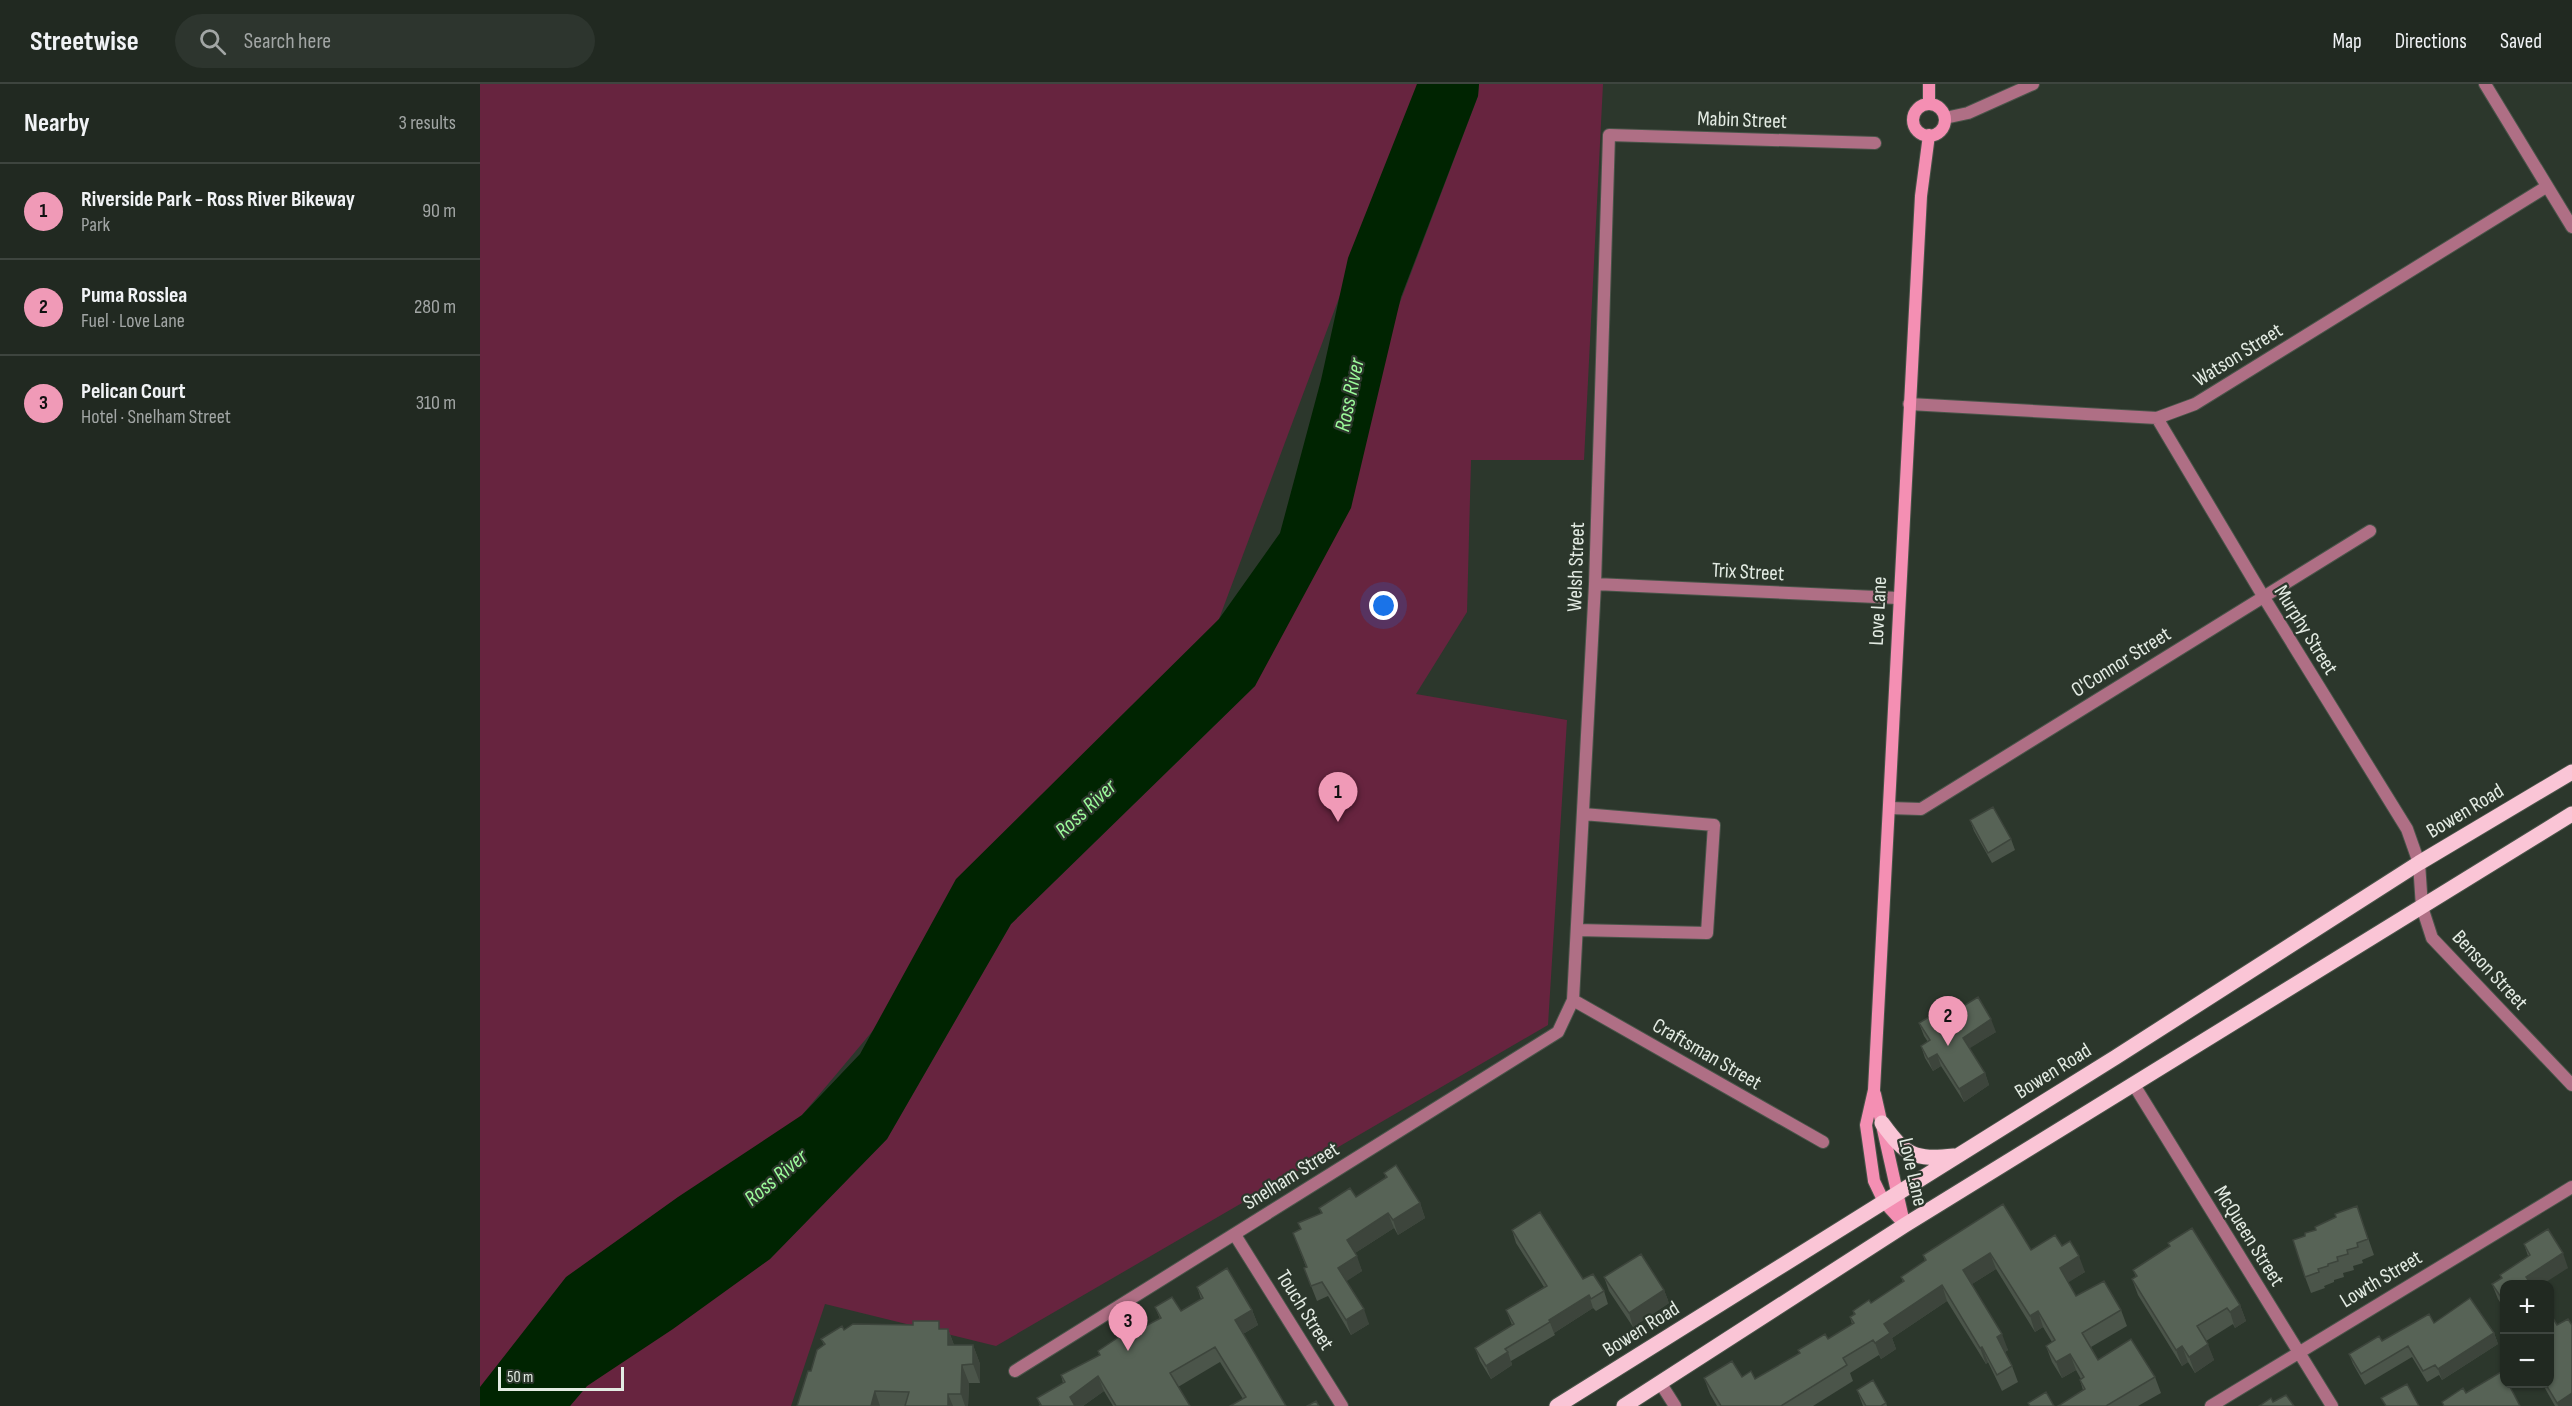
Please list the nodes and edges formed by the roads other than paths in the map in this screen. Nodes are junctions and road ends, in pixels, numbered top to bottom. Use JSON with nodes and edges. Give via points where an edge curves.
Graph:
{"nodes":[{"id":1,"x":1929,"y":84,"type":"edge"},
{"id":2,"x":2033,"y":84,"type":"edge"},
{"id":3,"x":2485,"y":84,"type":"edge"},
{"id":4,"x":1929,"y":104,"type":"junction"},
{"id":5,"x":1945,"y":118,"type":"junction"},
{"id":6,"x":1609,"y":135,"type":"joint"},
{"id":7,"x":1929,"y":135,"type":"junction"},
{"id":8,"x":1875,"y":143,"type":"dead end"},
{"id":9,"x":2546,"y":187,"type":"junction"},
{"id":10,"x":2572,"y":227,"type":"edge"},
{"id":11,"x":1910,"y":404,"type":"junction"},
{"id":12,"x":2157,"y":418,"type":"junction"},
{"id":13,"x":2370,"y":531,"type":"dead end"},
{"id":14,"x":1595,"y":584,"type":"junction"},
{"id":15,"x":2263,"y":596,"type":"junction"},
{"id":16,"x":1898,"y":598,"type":"junction"},
{"id":17,"x":2572,"y":772,"type":"edge"},
{"id":18,"x":1889,"y":808,"type":"junction"},
{"id":19,"x":1583,"y":814,"type":"junction"},
{"id":20,"x":2572,"y":814,"type":"edge"},
{"id":21,"x":2419,"y":863,"type":"junction"},
{"id":22,"x":2422,"y":907,"type":"junction"},
{"id":23,"x":1577,"y":930,"type":"junction"},
{"id":24,"x":1573,"y":1000,"type":"junction"},
{"id":25,"x":2134,"y":1085,"type":"junction"},
{"id":26,"x":2572,"y":1086,"type":"edge"},
{"id":27,"x":1874,"y":1090,"type":"junction"},
{"id":28,"x":1882,"y":1124,"type":"junction"},
{"id":29,"x":1822,"y":1142,"type":"dead end"},
{"id":30,"x":1960,"y":1155,"type":"junction"},
{"id":31,"x":2572,"y":1187,"type":"edge"},
{"id":32,"x":1899,"y":1193,"type":"junction"},
{"id":33,"x":1884,"y":1202,"type":"junction"},
{"id":34,"x":1905,"y":1225,"type":"junction"},
{"id":35,"x":1235,"y":1235,"type":"junction"},
{"id":36,"x":2298,"y":1352,"type":"junction"},
{"id":37,"x":1015,"y":1371,"type":"dead end"},
{"id":38,"x":1661,"y":1384,"type":"junction"},
{"id":39,"x":1342,"y":1406,"type":"edge"},
{"id":40,"x":1557,"y":1406,"type":"edge"},
{"id":41,"x":1624,"y":1406,"type":"edge"},
{"id":42,"x":1676,"y":1406,"type":"edge"},
{"id":43,"x":2211,"y":1406,"type":"edge"},
{"id":44,"x":2332,"y":1406,"type":"edge"}],
"edges":[{"from":1,"to":4,"type":"street"},
{"from":2,"to":5,"type":"street","via":[[1968,113]]},
{"from":3,"to":9,"type":"street"},
{"from":4,"to":5,"type":"street","via":[[1938,107]]},
{"from":4,"to":7,"type":"street","via":[[1917,110],[1914,119],[1917,129]]},
{"from":5,"to":7,"type":"street","via":[[1941,130]]},
{"from":6,"to":8,"type":"street","name":"Mabin Street"},
{"from":6,"to":14,"type":"street","name":"Welsh Street"},
{"from":7,"to":11,"type":"street","name":"Love Lane","via":[[1921,196]]},
{"from":9,"to":10,"type":"street"},
{"from":9,"to":12,"type":"street","name":"Watson Street","via":[[2195,404]]},
{"from":11,"to":12,"type":"street","name":"Watson Street"},
{"from":11,"to":16,"type":"street","name":"Love Lane"},
{"from":12,"to":15,"type":"street","name":"Murphy Street"},
{"from":13,"to":15,"type":"street","name":"O'Connor Street"},
{"from":14,"to":16,"type":"street","name":"Trix Street"},
{"from":14,"to":19,"type":"street","name":"Welsh Street"},
{"from":15,"to":18,"type":"street","name":"O'Connor Street","via":[[1921,809]]},
{"from":15,"to":21,"type":"street","name":"Murphy Street","via":[[2407,829]]},
{"from":16,"to":18,"type":"street","name":"Love Lane"},
{"from":17,"to":21,"type":"main road","name":"Bowen Road"},
{"from":18,"to":27,"type":"street","name":"Love Lane"},
{"from":19,"to":23,"type":"street","name":"Welsh Street"},
{"from":19,"to":23,"type":"street","via":[[1714,825],[1707,933]]},
{"from":20,"to":22,"type":"main road"},
{"from":21,"to":22,"type":"street","name":"Benson Street"},
{"from":21,"to":30,"type":"main road","name":"Bowen Road"},
{"from":22,"to":25,"type":"main road"},
{"from":22,"to":26,"type":"street","name":"Benson Street","via":[[2432,938]]},
{"from":23,"to":24,"type":"street","name":"Welsh Street"},
{"from":24,"to":29,"type":"street","name":"Craftsman Street"},
{"from":24,"to":35,"type":"street","name":"Snelham Street","via":[[1558,1032]]},
{"from":25,"to":34,"type":"main road"},
{"from":25,"to":36,"type":"street","name":"McQueen Street"},
{"from":27,"to":28,"type":"street","name":"Love Lane"},
{"from":27,"to":33,"type":"street","name":"Love Lane","via":[[1866,1125],[1874,1181]]},
{"from":28,"to":30,"type":"main road","via":[[1914,1156]]},
{"from":28,"to":32,"type":"street","name":"Love Lane"},
{"from":30,"to":32,"type":"main road","name":"Bowen Road"},
{"from":31,"to":36,"type":"street","name":"Lowth Street"},
{"from":32,"to":33,"type":"main road","name":"Bowen Road"},
{"from":32,"to":34,"type":"street","name":"Love Lane"},
{"from":33,"to":34,"type":"street","name":"Love Lane"},
{"from":33,"to":40,"type":"main road","name":"Bowen Road"},
{"from":34,"to":38,"type":"main road"},
{"from":35,"to":37,"type":"street","name":"Snelham Street"},
{"from":35,"to":39,"type":"street","name":"Touch Street"},
{"from":36,"to":43,"type":"street","name":"Lowth Street"},
{"from":36,"to":44,"type":"street","name":"McQueen Street"},
{"from":38,"to":41,"type":"main road"},
{"from":38,"to":42,"type":"street"}]}
